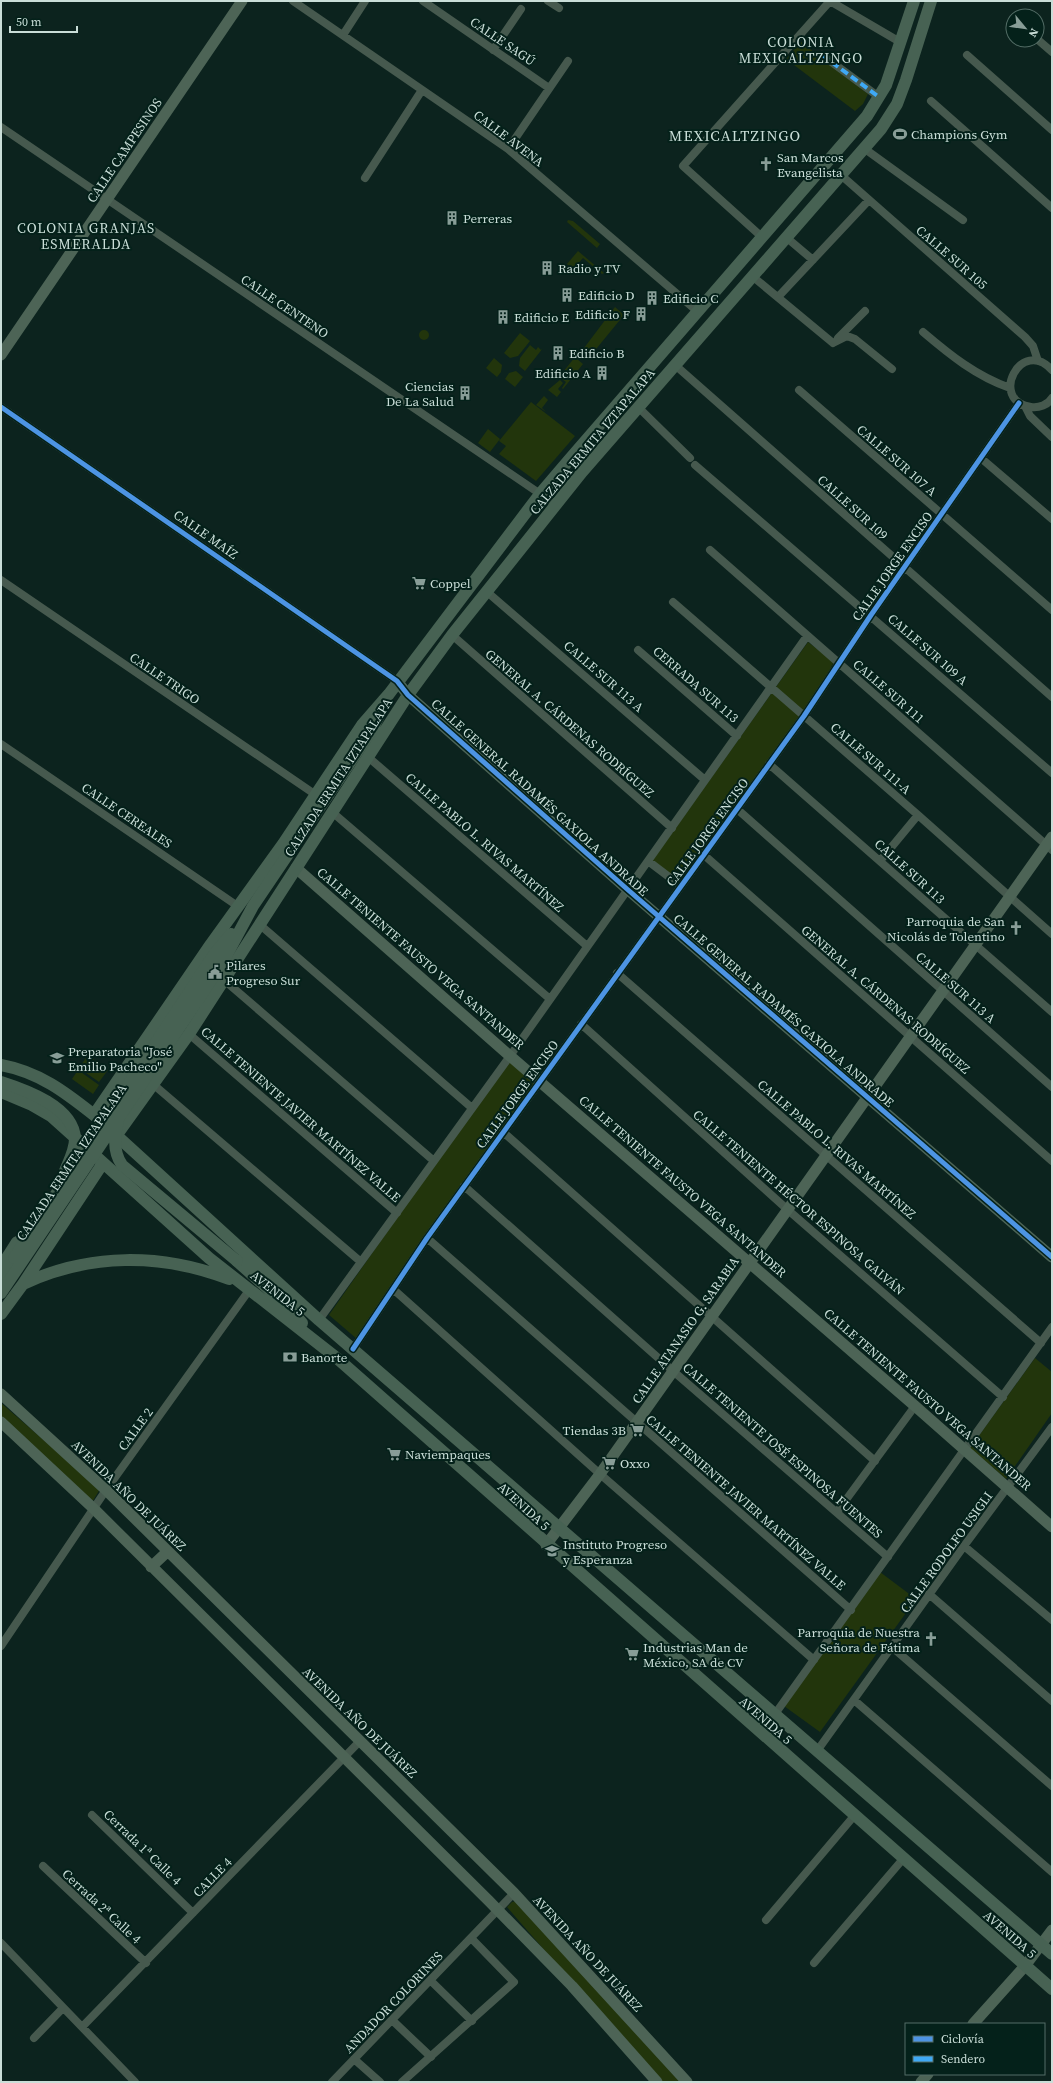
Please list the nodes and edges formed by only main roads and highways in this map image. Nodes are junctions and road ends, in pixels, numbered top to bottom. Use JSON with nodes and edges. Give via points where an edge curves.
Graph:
{"nodes":[{"id":1,"x":914,"y":1,"type":"edge"},
{"id":2,"x":931,"y":1,"type":"edge"},
{"id":3,"x":569,"y":460,"type":"junction"},
{"id":4,"x":582,"y":472,"type":"junction"},
{"id":5,"x":516,"y":526,"type":"junction"},
{"id":6,"x":529,"y":536,"type":"junction"},
{"id":7,"x":389,"y":694,"type":"junction"},
{"id":8,"x":272,"y":905,"type":"junction"},
{"id":9,"x":1,"y":1065,"type":"edge"},
{"id":10,"x":118,"y":1081,"type":"junction"},
{"id":11,"x":1,"y":1082,"type":"edge"},
{"id":12,"x":1,"y":1092,"type":"edge"},
{"id":13,"x":146,"y":1096,"type":"junction"},
{"id":14,"x":124,"y":1108,"type":"junction"},
{"id":15,"x":94,"y":1115,"type":"junction"},
{"id":16,"x":116,"y":1136,"type":"junction"},
{"id":17,"x":82,"y":1145,"type":"junction"},
{"id":18,"x":103,"y":1163,"type":"junction"},
{"id":19,"x":59,"y":1189,"type":"junction"},
{"id":20,"x":45,"y":1203,"type":"junction"},
{"id":21,"x":68,"y":1216,"type":"junction"},
{"id":22,"x":6,"y":1265,"type":"edge"},
{"id":23,"x":1,"y":1281,"type":"edge"},
{"id":24,"x":23,"y":1284,"type":"junction"},
{"id":25,"x":249,"y":1288,"type":"junction"},
{"id":26,"x":1,"y":1292,"type":"edge"},
{"id":27,"x":1,"y":1314,"type":"edge"},
{"id":28,"x":312,"y":1338,"type":"junction"},
{"id":29,"x":1052,"y":1954,"type":"edge"},
{"id":30,"x":1052,"y":1989,"type":"edge"}],
"edges":[{"from":1,"to":3,"type":"main road","name":"CALZADA ERMITA IZTAPALAPA","via":[[886,85],[867,116]]},
{"from":2,"to":4,"type":"main road","name":"CALZADA ERMITA IZTAPALAPA","via":[[896,104],[865,149]]},
{"from":3,"to":4,"type":"main road"},
{"from":3,"to":5,"type":"main road","name":"CALZADA ERMITA IZTAPALAPA"},
{"from":4,"to":6,"type":"main road","name":"CALZADA ERMITA IZTAPALAPA"},
{"from":5,"to":6,"type":"main road"},
{"from":5,"to":7,"type":"main road","name":"CALZADA ERMITA IZTAPALAPA"},
{"from":6,"to":8,"type":"main road","name":"CALZADA ERMITA IZTAPALAPA","via":[[408,695]]},
{"from":7,"to":10,"type":"main road","name":"CALZADA ERMITA IZTAPALAPA","via":[[362,725],[316,796]]},
{"from":7,"to":14,"type":"main road","name":"CALZADA ERMITA IZTAPALAPA","bridge":true,"via":[[372,730],[253,906],[222,964]]},
{"from":8,"to":13,"type":"main road","name":"CALZADA ERMITA IZTAPALAPA"},
{"from":8,"to":19,"type":"main road","name":"CALZADA ERMITA IZTAPALAPA","bridge":true,"via":[[231,934],[215,953]]},
{"from":9,"to":15,"type":"main road","name":"AVENIDA 5","via":[[23,1071],[49,1083]]},
{"from":10,"to":13,"type":"main road","via":[[124,1095],[132,1099]]},
{"from":10,"to":15,"type":"main road","name":"CALZADA ERMITA IZTAPALAPA"},
{"from":11,"to":19,"type":"main road","bridge":true,"via":[[44,1100],[71,1123],[74,1145]]},
{"from":12,"to":17,"type":"main road","name":"AVENIDA 5","via":[[51,1116]]},
{"from":13,"to":16,"type":"main road","name":"CALZADA ERMITA IZTAPALAPA"},
{"from":14,"to":26,"type":"main road","name":"CALZADA ERMITA IZTAPALAPA","bridge":true},
{"from":14,"to":28,"type":"main road","bridge":true,"via":[[115,1139],[117,1155],[122,1165],[237,1261],[292,1311]]},
{"from":15,"to":16,"type":"main road","name":"AVENIDA 5"},
{"from":16,"to":29,"type":"main road","name":"AVENIDA 5","via":[[353,1349]]},
{"from":17,"to":18,"type":"main road","name":"AVENIDA 5"},
{"from":17,"to":20,"type":"main road","name":"CALZADA ERMITA IZTAPALAPA"},
{"from":18,"to":21,"type":"main road","name":"CALZADA ERMITA IZTAPALAPA"},
{"from":18,"to":25,"type":"main road","name":"AVENIDA 5","via":[[209,1258]]},
{"from":19,"to":22,"type":"main road","name":"CALZADA ERMITA IZTAPALAPA","bridge":true},
{"from":20,"to":21,"type":"main road","via":[[54,1200],[60,1202],[66,1207]]},
{"from":20,"to":22,"type":"main road","name":"CALZADA ERMITA IZTAPALAPA"},
{"from":21,"to":24,"type":"main road","name":"CALZADA ERMITA IZTAPALAPA"},
{"from":22,"to":23,"type":"main road","name":"CALZADA ERMITA IZTAPALAPA"},
{"from":24,"to":25,"type":"main road","via":[[54,1271],[88,1263],[141,1259],[196,1268]]},
{"from":24,"to":27,"type":"main road","name":"CALZADA ERMITA IZTAPALAPA"},
{"from":25,"to":28,"type":"main road","name":"AVENIDA 5"},
{"from":28,"to":30,"type":"main road","name":"AVENIDA 5"}]}
